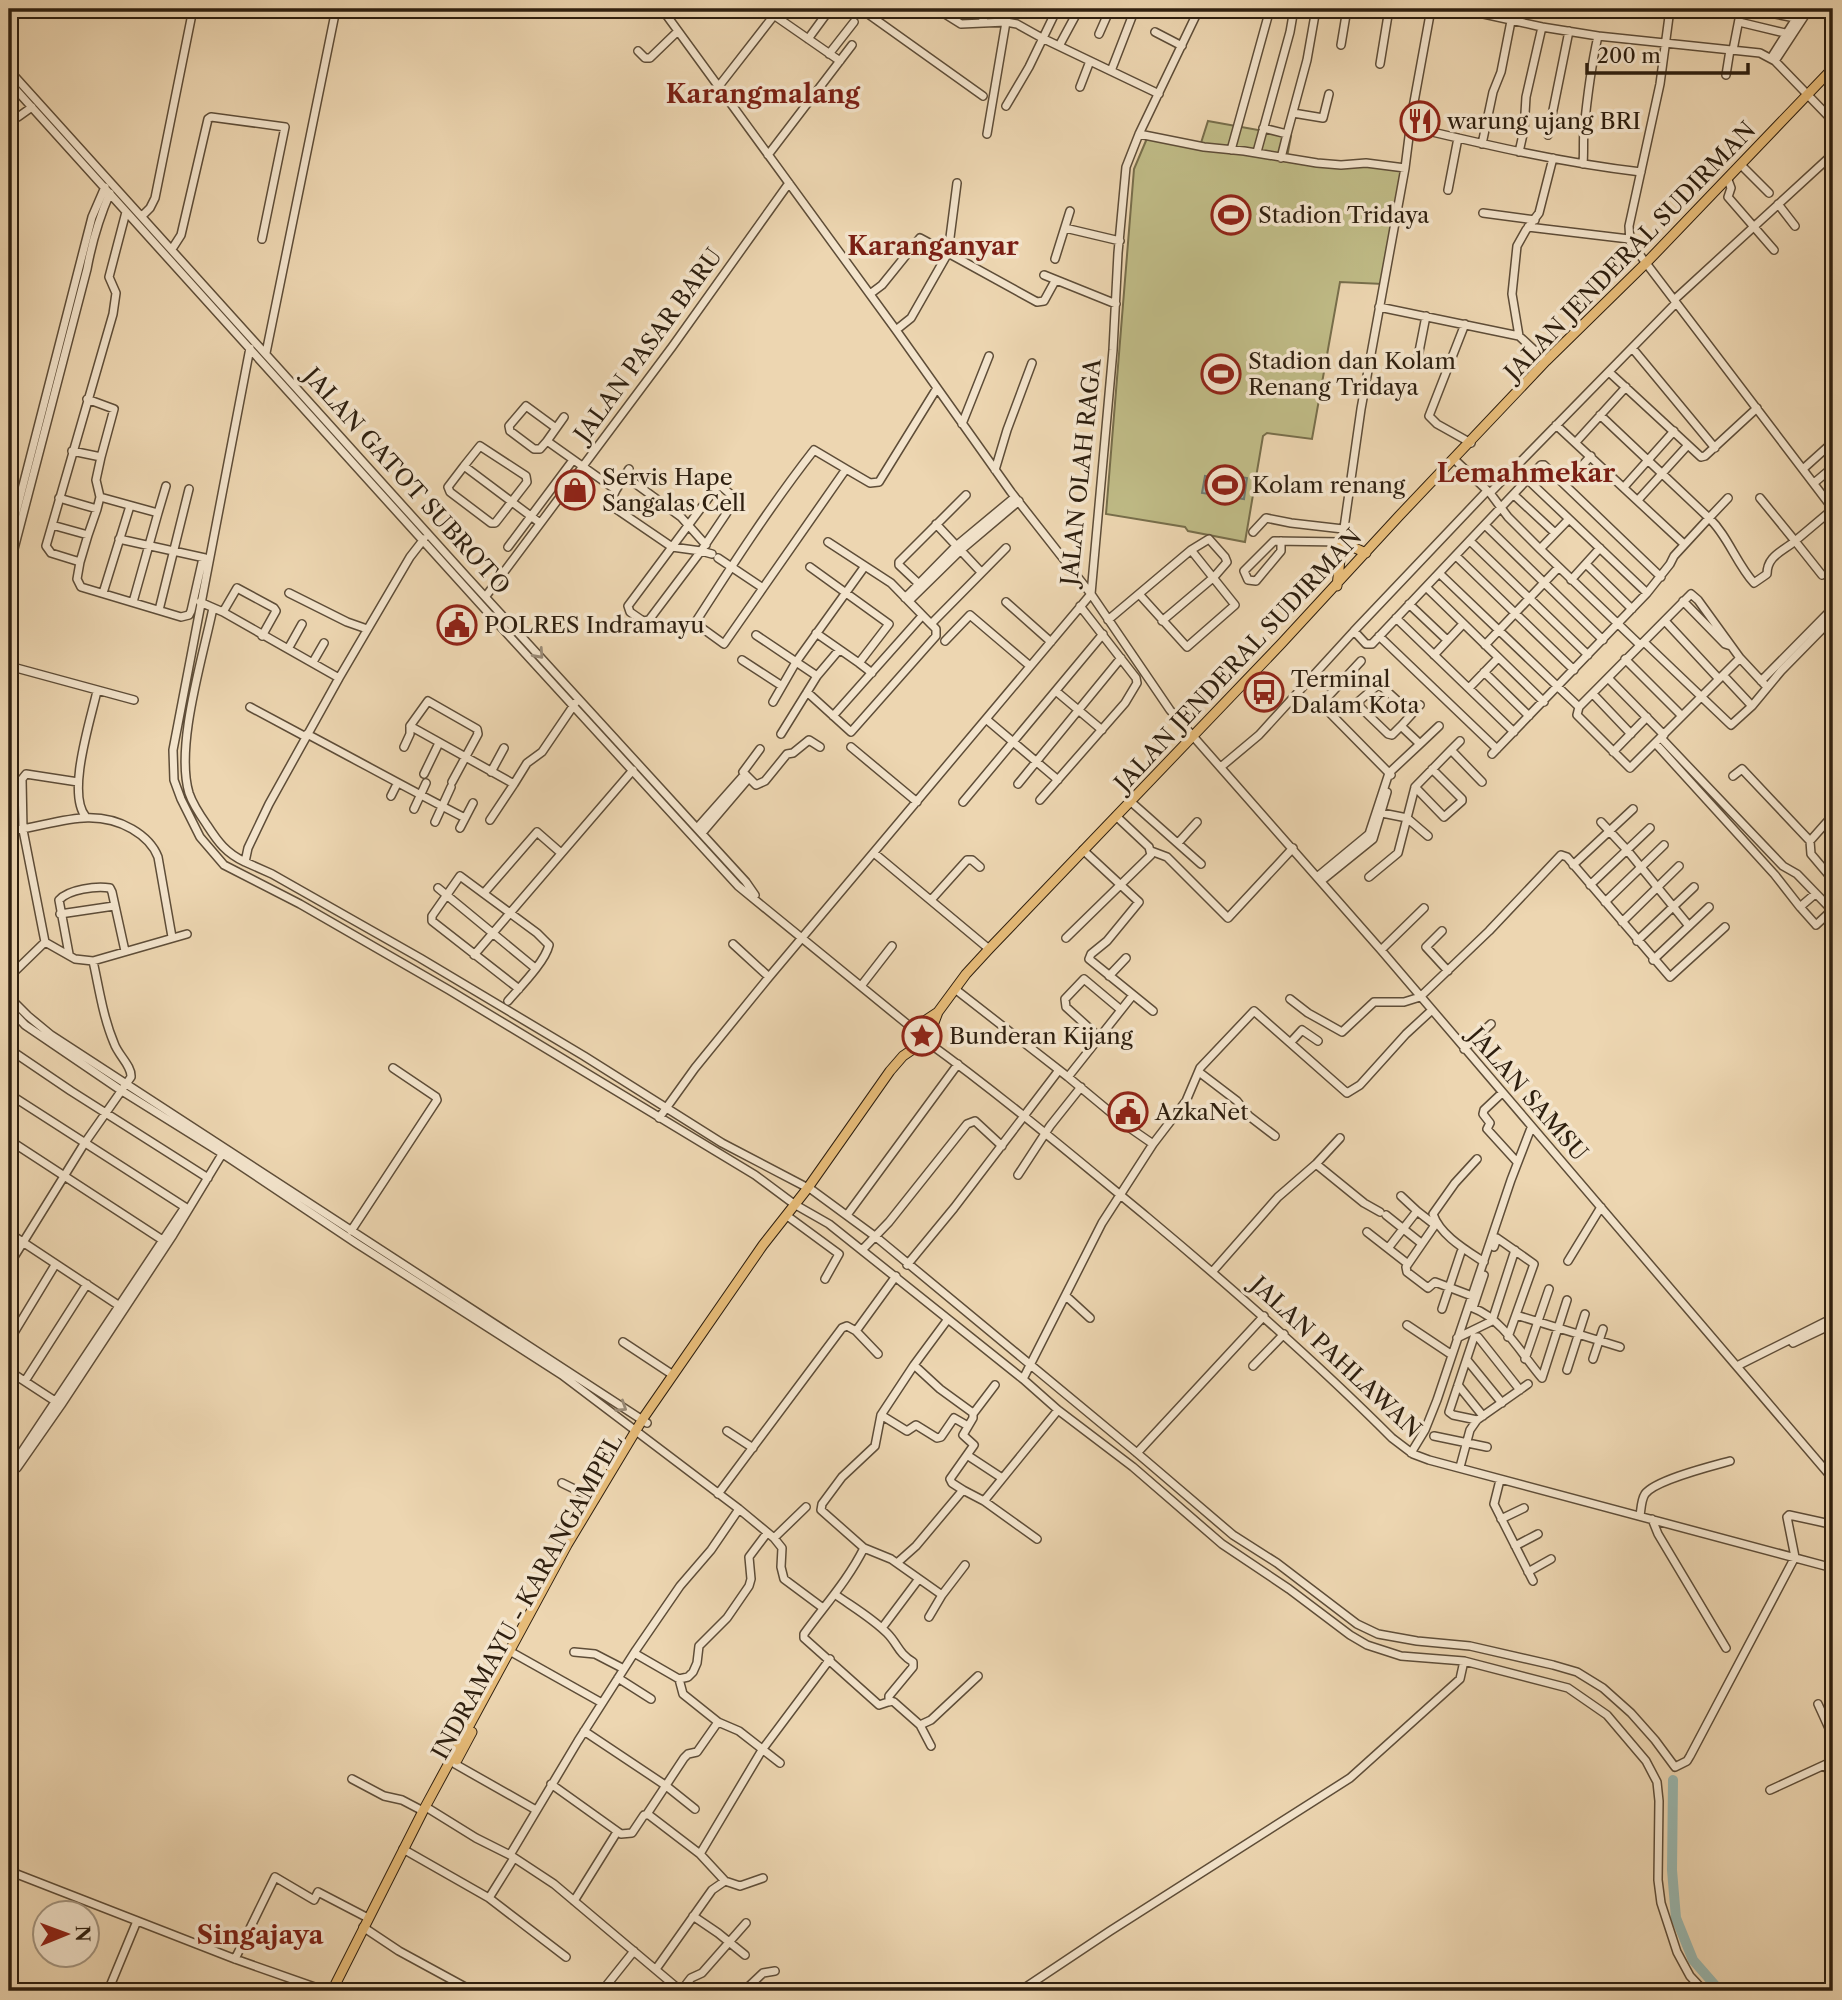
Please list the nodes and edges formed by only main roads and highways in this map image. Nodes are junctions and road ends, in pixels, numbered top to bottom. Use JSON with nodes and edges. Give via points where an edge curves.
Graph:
{"nodes":[{"id":1,"x":1833,"y":68,"type":"edge"},
{"id":2,"x":1366,"y":553,"type":"junction"},
{"id":3,"x":1336,"y":586,"type":"junction"},
{"id":4,"x":939,"y":1012,"type":"junction"},
{"id":5,"x":913,"y":1029,"type":"junction"},
{"id":6,"x":926,"y":1040,"type":"junction"},
{"id":7,"x":903,"y":1056,"type":"junction"},
{"id":8,"x":797,"y":1203,"type":"junction"},
{"id":9,"x":641,"y":1427,"type":"junction"},
{"id":10,"x":511,"y":1653,"type":"junction"},
{"id":11,"x":460,"y":1748,"type":"junction"},
{"id":12,"x":427,"y":1809,"type":"junction"},
{"id":13,"x":366,"y":1925,"type":"junction"},
{"id":14,"x":332,"y":1991,"type":"edge"},
{"id":15,"x":338,"y":1991,"type":"edge"}],
"edges":[{"from":1,"to":2,"type":"main road","name":"JALAN JENDERAL SUDIRMAN","via":[[1546,361]]},
{"from":2,"to":3,"type":"main road","name":"JALAN JENDERAL SUDIRMAN"},
{"from":2,"to":3,"type":"main road","via":[[1342,542]]},
{"from":3,"to":4,"type":"main road","name":"JALAN JENDERAL SUDIRMAN","via":[[989,949]]},
{"from":4,"to":5,"type":"main road"},
{"from":4,"to":6,"type":"main road"},
{"from":5,"to":6,"type":"main road","via":[[913,1040]]},
{"from":5,"to":6,"type":"main road","via":[[926,1027]]},
{"from":5,"to":7,"type":"main road"},
{"from":6,"to":7,"type":"main road"},
{"from":7,"to":8,"type":"main road","name":"INDRAMAYU - KARANGAMPEL"},
{"from":8,"to":9,"type":"main road","name":"INDRAMAYU - KARANGAMPEL"},
{"from":8,"to":9,"type":"main road","name":"INDRAMAYU - KARANGAMPEL"},
{"from":9,"to":10,"type":"main road","name":"INDRAMAYU - KARANGAMPEL"},
{"from":9,"to":10,"type":"main road","via":[[566,1545]]},
{"from":10,"to":11,"type":"main road","name":"INDRAMAYU - KARANGAMPEL"},
{"from":11,"to":12,"type":"main road","name":"INDRAMAYU - KARANGAMPEL"},
{"from":11,"to":12,"type":"main road","name":"INDRAMAYU - KARANGAMPEL","via":[[455,1765]]},
{"from":12,"to":13,"type":"main road","name":"INDRAMAYU - KARANGAMPEL"},
{"from":13,"to":14,"type":"main road","name":"INDRAMAYU - KARANGAMPEL"},
{"from":13,"to":15,"type":"main road","name":"INDRAMAYU - KARANGAMPEL"}]}
